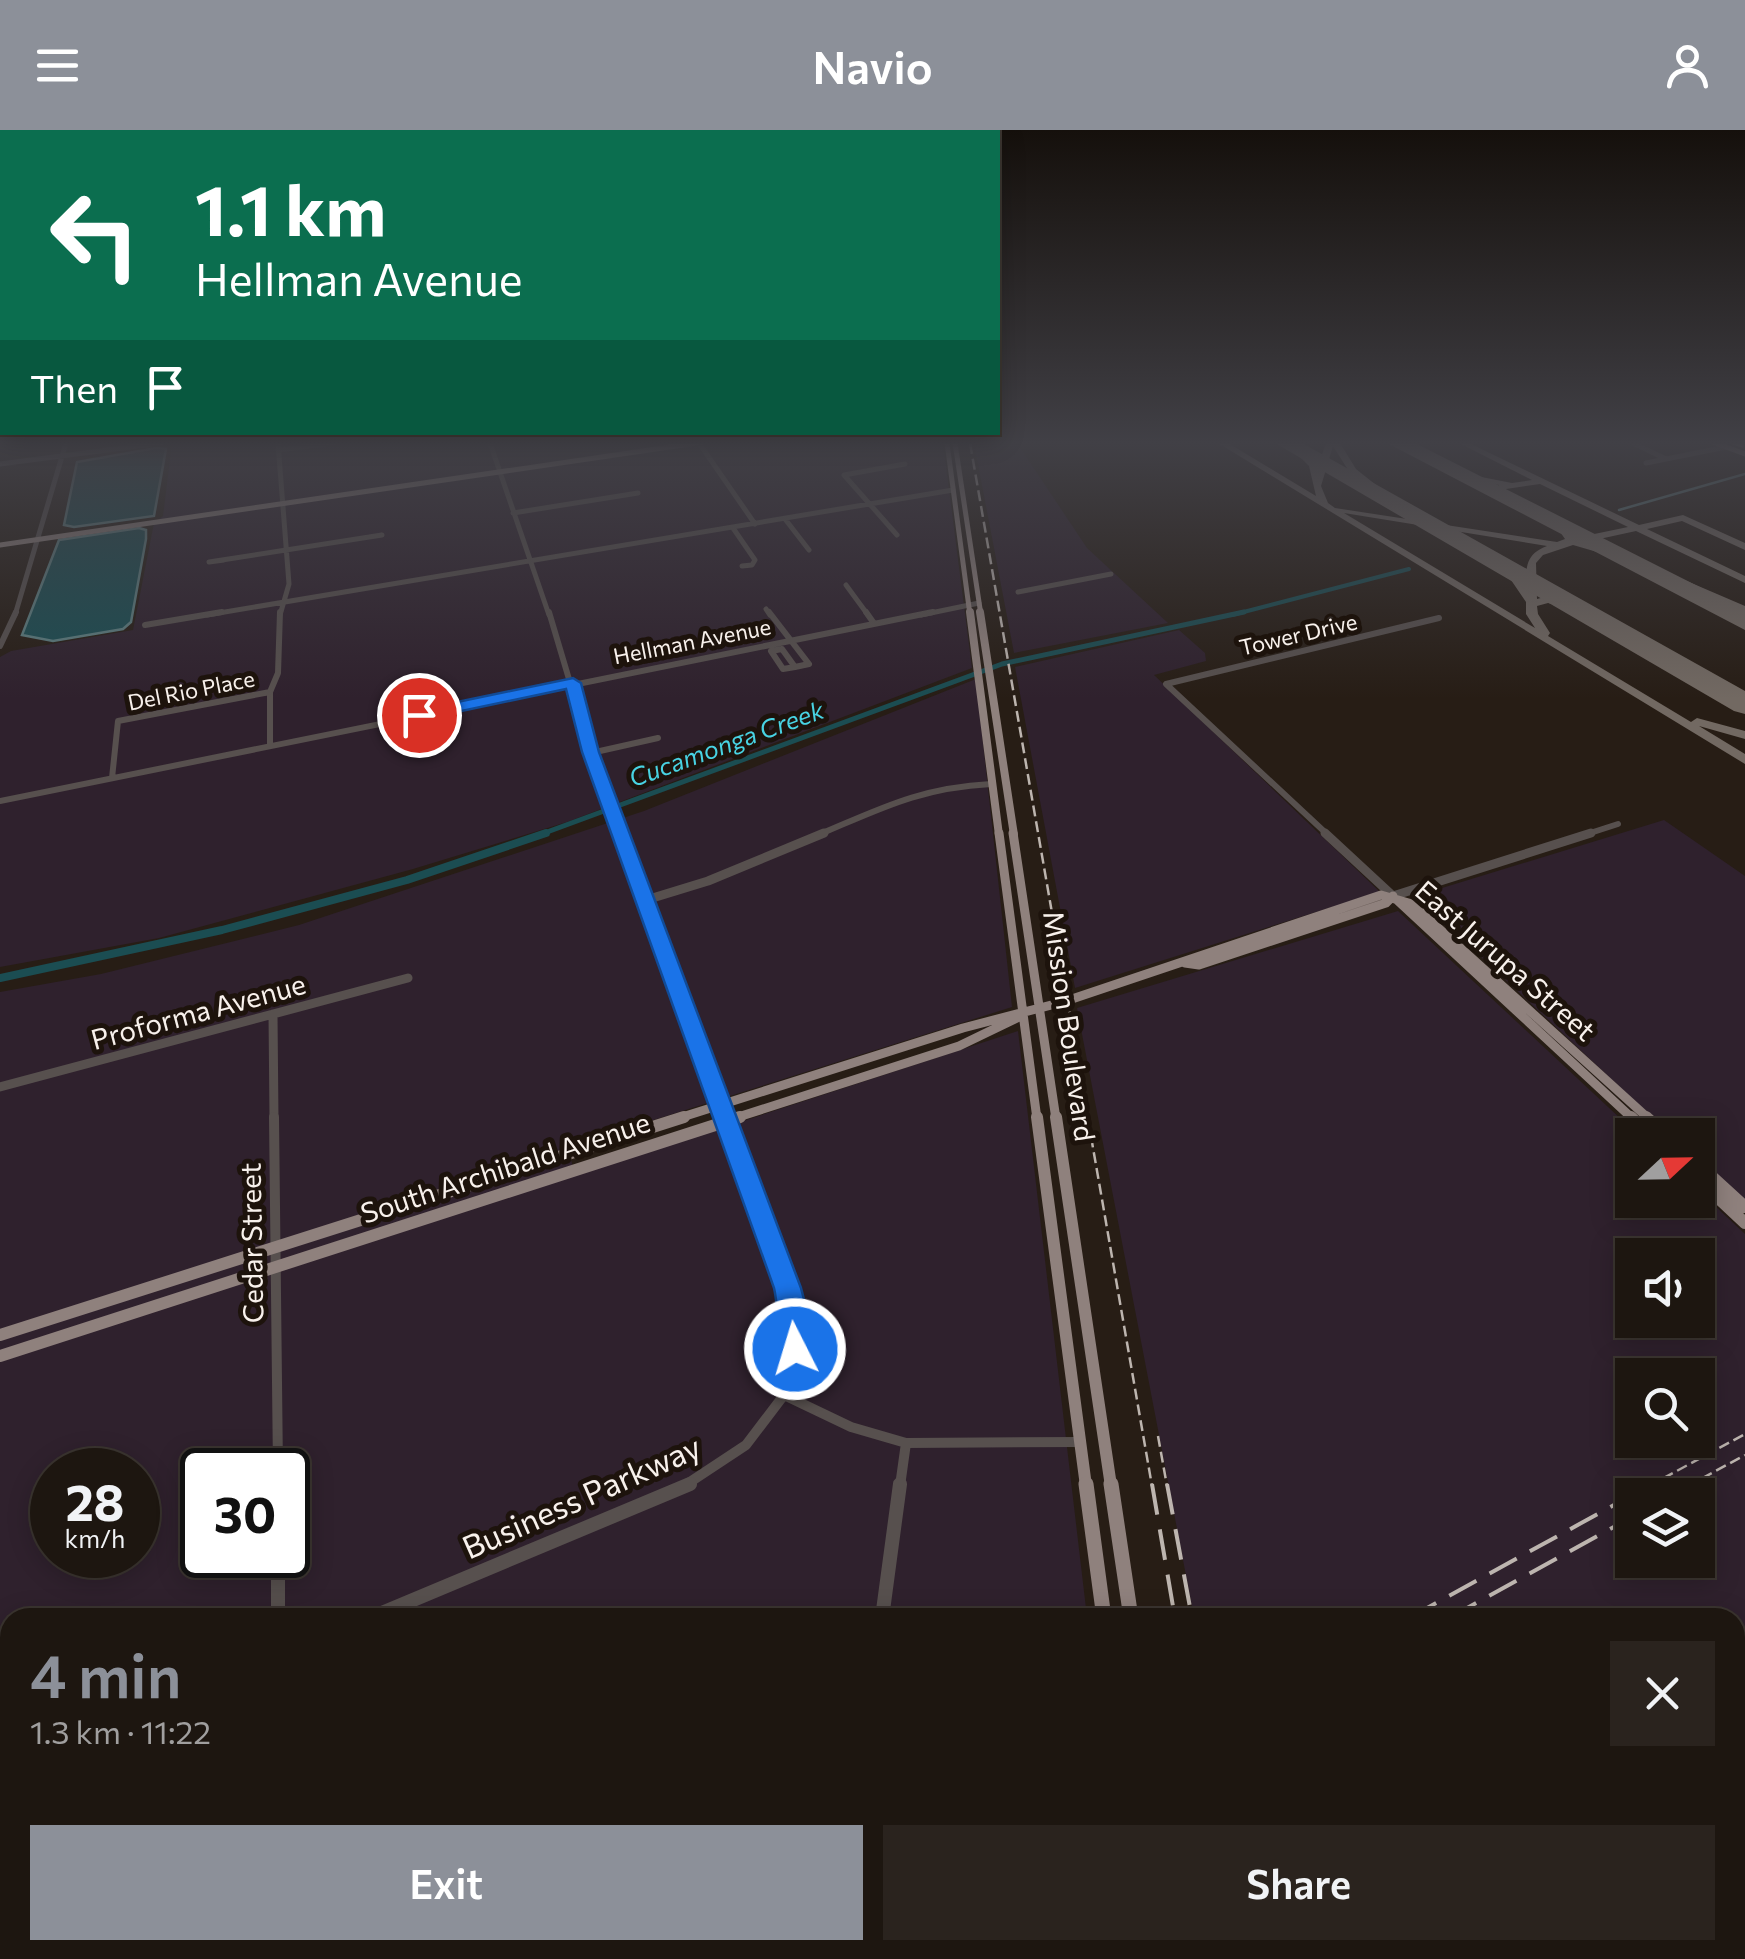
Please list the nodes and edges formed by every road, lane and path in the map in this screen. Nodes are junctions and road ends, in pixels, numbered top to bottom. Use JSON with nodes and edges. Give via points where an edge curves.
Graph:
{"nodes":[{"id":1,"x":41,"y":528,"type":"edge"},
{"id":2,"x":107,"y":528,"type":"edge"},
{"id":3,"x":284,"y":528,"type":"edge"},
{"id":4,"x":519,"y":528,"type":"edge"},
{"id":5,"x":730,"y":528,"type":"edge"},
{"id":6,"x":732,"y":528,"type":"edge"},
{"id":7,"x":793,"y":528,"type":"edge"},
{"id":8,"x":892,"y":528,"type":"edge"},
{"id":9,"x":959,"y":528,"type":"edge"},
{"id":10,"x":968,"y":528,"type":"edge"},
{"id":11,"x":897,"y":534,"type":"dead end"},
{"id":12,"x":369,"y":537,"type":"dead end"},
{"id":13,"x":38,"y":538,"type":"junction"},
{"id":14,"x":0,"y":544,"type":"edge"},
{"id":15,"x":286,"y":550,"type":"junction"},
{"id":16,"x":809,"y":550,"type":"dead end"},
{"id":17,"x":224,"y":560,"type":"dead end"},
{"id":18,"x":530,"y":562,"type":"junction"},
{"id":19,"x":742,"y":566,"type":"dead end"},
{"id":20,"x":1110,"y":574,"type":"dead end"},
{"id":21,"x":845,"y":584,"type":"dead end"},
{"id":22,"x":1018,"y":592,"type":"dead end"},
{"id":23,"x":970,"y":602,"type":"junction"},
{"id":24,"x":285,"y":603,"type":"junction"},
{"id":25,"x":980,"y":603,"type":"junction"},
{"id":26,"x":766,"y":609,"type":"dead end"},
{"id":27,"x":1439,"y":618,"type":"dead end"},
{"id":28,"x":873,"y":622,"type":"junction"},
{"id":29,"x":145,"y":625,"type":"dead end"},
{"id":30,"x":790,"y":639,"type":"junction"},
{"id":31,"x":0,"y":646,"type":"edge"},
{"id":32,"x":809,"y":664,"type":"joint"},
{"id":33,"x":795,"y":667,"type":"dead end"},
{"id":34,"x":573,"y":683,"type":"junction"},
{"id":35,"x":270,"y":692,"type":"junction"},
{"id":36,"x":658,"y":738,"type":"dead end"},
{"id":37,"x":270,"y":746,"type":"junction"},
{"id":38,"x":591,"y":752,"type":"junction"},
{"id":39,"x":112,"y":778,"type":"junction"},
{"id":40,"x":991,"y":784,"type":"junction"},
{"id":41,"x":0,"y":801,"type":"edge"},
{"id":42,"x":616,"y":819,"type":"joint"},
{"id":43,"x":1618,"y":824,"type":"dead end"},
{"id":44,"x":1393,"y":896,"type":"junction"},
{"id":45,"x":646,"y":900,"type":"junction"},
{"id":46,"x":1330,"y":912,"type":"junction"},
{"id":47,"x":1315,"y":927,"type":"junction"},
{"id":48,"x":1185,"y":963,"type":"junction"},
{"id":49,"x":1034,"y":973,"type":"junction"},
{"id":50,"x":408,"y":978,"type":"dead end"},
{"id":51,"x":1064,"y":1002,"type":"junction"},
{"id":52,"x":1039,"y":1010,"type":"junction"},
{"id":53,"x":273,"y":1014,"type":"junction"},
{"id":54,"x":1021,"y":1016,"type":"junction"},
{"id":55,"x":1000,"y":1029,"type":"junction"},
{"id":56,"x":1025,"y":1044,"type":"junction"},
{"id":57,"x":0,"y":1087,"type":"edge"},
{"id":58,"x":722,"y":1107,"type":"junction"},
{"id":59,"x":1632,"y":1118,"type":"edge"},
{"id":60,"x":1647,"y":1118,"type":"edge"},
{"id":61,"x":727,"y":1121,"type":"junction"},
{"id":62,"x":1715,"y":1180,"type":"edge"},
{"id":63,"x":1715,"y":1195,"type":"edge"},
{"id":64,"x":1745,"y":1207,"type":"edge"},
{"id":65,"x":1745,"y":1223,"type":"edge"},
{"id":66,"x":277,"y":1249,"type":"junction"},
{"id":67,"x":277,"y":1267,"type":"junction"},
{"id":68,"x":0,"y":1335,"type":"edge"},
{"id":69,"x":0,"y":1356,"type":"edge"},
{"id":70,"x":784,"y":1395,"type":"junction"},
{"id":71,"x":1081,"y":1442,"type":"junction"},
{"id":72,"x":906,"y":1443,"type":"junction"},
{"id":73,"x":278,"y":1448,"type":"edge"},
{"id":74,"x":278,"y":1578,"type":"edge"},
{"id":75,"x":278,"y":1608,"type":"edge"},
{"id":76,"x":394,"y":1608,"type":"edge"},
{"id":77,"x":883,"y":1608,"type":"edge"},
{"id":78,"x":1103,"y":1608,"type":"edge"},
{"id":79,"x":1129,"y":1608,"type":"edge"}],
"edges":[{"from":1,"to":13,"type":"street"},
{"from":2,"to":13,"type":"main road"},
{"from":3,"to":15,"type":"street"},
{"from":4,"to":18,"type":"street"},
{"from":5,"to":18,"type":"street"},
{"from":6,"to":19,"type":"street","via":[[755,560]]},
{"from":7,"to":16,"type":"street"},
{"from":8,"to":11,"type":"street"},
{"from":9,"to":23,"type":"main road","name":"Mission Boulevard"},
{"from":10,"to":25,"type":"main road","name":"Mission Boulevard"},
{"from":12,"to":15,"type":"street"},
{"from":13,"to":14,"type":"main road"},
{"from":13,"to":31,"type":"street"},
{"from":15,"to":17,"type":"street"},
{"from":15,"to":24,"type":"street"},
{"from":18,"to":24,"type":"street"},
{"from":18,"to":34,"type":"street"},
{"from":20,"to":22,"type":"street"},
{"from":21,"to":28,"type":"street"},
{"from":23,"to":25,"type":"street","name":"Hellman Avenue"},
{"from":23,"to":28,"type":"street","name":"Hellman Avenue"},
{"from":23,"to":40,"type":"main road","name":"Mission Boulevard"},
{"from":24,"to":29,"type":"street"},
{"from":24,"to":35,"type":"street"},
{"from":25,"to":49,"type":"main road","name":"Mission Boulevard"},
{"from":26,"to":30,"type":"street"},
{"from":27,"to":44,"type":"street","name":"Tower Drive","via":[[1166,684]]},
{"from":28,"to":30,"type":"street","name":"Hellman Avenue"},
{"from":30,"to":32,"type":"street"},
{"from":30,"to":34,"type":"street","name":"Hellman Avenue"},
{"from":32,"to":33,"type":"street"},
{"from":34,"to":37,"type":"street","name":"Hellman Avenue"},
{"from":34,"to":38,"type":"street"},
{"from":35,"to":37,"type":"street"},
{"from":35,"to":39,"type":"street","name":"Del Rio Place","via":[[118,721]]},
{"from":36,"to":38,"type":"street"},
{"from":37,"to":39,"type":"street","name":"Hellman Avenue"},
{"from":38,"to":42,"type":"street"},
{"from":39,"to":41,"type":"street","name":"Hellman Avenue"},
{"from":40,"to":45,"type":"street","via":[[918,793],[708,881]]},
{"from":40,"to":54,"type":"main road","name":"Mission Boulevard"},
{"from":42,"to":45,"type":"street"},
{"from":43,"to":44,"type":"street"},
{"from":44,"to":46,"type":"main road"},
{"from":44,"to":47,"type":"main road"},
{"from":44,"to":59,"type":"main road","name":"East Jurupa Street"},
{"from":44,"to":60,"type":"main road","name":"East Jurupa Street","via":[[1412,904]]},
{"from":45,"to":58,"type":"street"},
{"from":46,"to":47,"type":"main road"},
{"from":46,"to":48,"type":"main road"},
{"from":47,"to":48,"type":"main road","via":[[1199,965]]},
{"from":48,"to":51,"type":"main road","name":"South Archibald Avenue"},
{"from":49,"to":51,"type":"main road","via":[[1043,996]]},
{"from":49,"to":52,"type":"main road","name":"Mission Boulevard"},
{"from":50,"to":53,"type":"street","name":"Proforma Avenue"},
{"from":51,"to":52,"type":"main road","name":"South Archibald Avenue"},
{"from":52,"to":54,"type":"main road","name":"South Archibald Avenue"},
{"from":52,"to":79,"type":"main road","name":"Mission Boulevard"},
{"from":53,"to":57,"type":"street","name":"Proforma Avenue"},
{"from":53,"to":66,"type":"street","name":"Cedar Street"},
{"from":54,"to":55,"type":"main road","name":"South Archibald Avenue"},
{"from":54,"to":56,"type":"main road","name":"Mission Boulevard"},
{"from":54,"to":58,"type":"main road","name":"South Archibald Avenue","via":[[1007,1014]]},
{"from":55,"to":56,"type":"main road","via":[[1018,1030]]},
{"from":55,"to":61,"type":"main road","name":"South Archibald Avenue"},
{"from":56,"to":71,"type":"main road","name":"Mission Boulevard"},
{"from":58,"to":61,"type":"street"},
{"from":58,"to":66,"type":"main road","name":"South Archibald Avenue"},
{"from":61,"to":67,"type":"main road","name":"South Archibald Avenue"},
{"from":61,"to":70,"type":"street","via":[[795,1320]]},
{"from":62,"to":64,"type":"main road"},
{"from":63,"to":65,"type":"main road"},
{"from":66,"to":67,"type":"street","name":"Cedar Street"},
{"from":66,"to":68,"type":"main road","name":"South Archibald Avenue"},
{"from":67,"to":69,"type":"main road","name":"South Archibald Avenue"},
{"from":67,"to":73,"type":"street","name":"Cedar Street"},
{"from":70,"to":72,"type":"street","via":[[850,1427]]},
{"from":70,"to":76,"type":"street","name":"Business Parkway","via":[[746,1446],[697,1481]]},
{"from":71,"to":72,"type":"street"},
{"from":71,"to":78,"type":"main road","name":"Mission Boulevard"},
{"from":72,"to":77,"type":"street"},
{"from":74,"to":75,"type":"street"}]}
